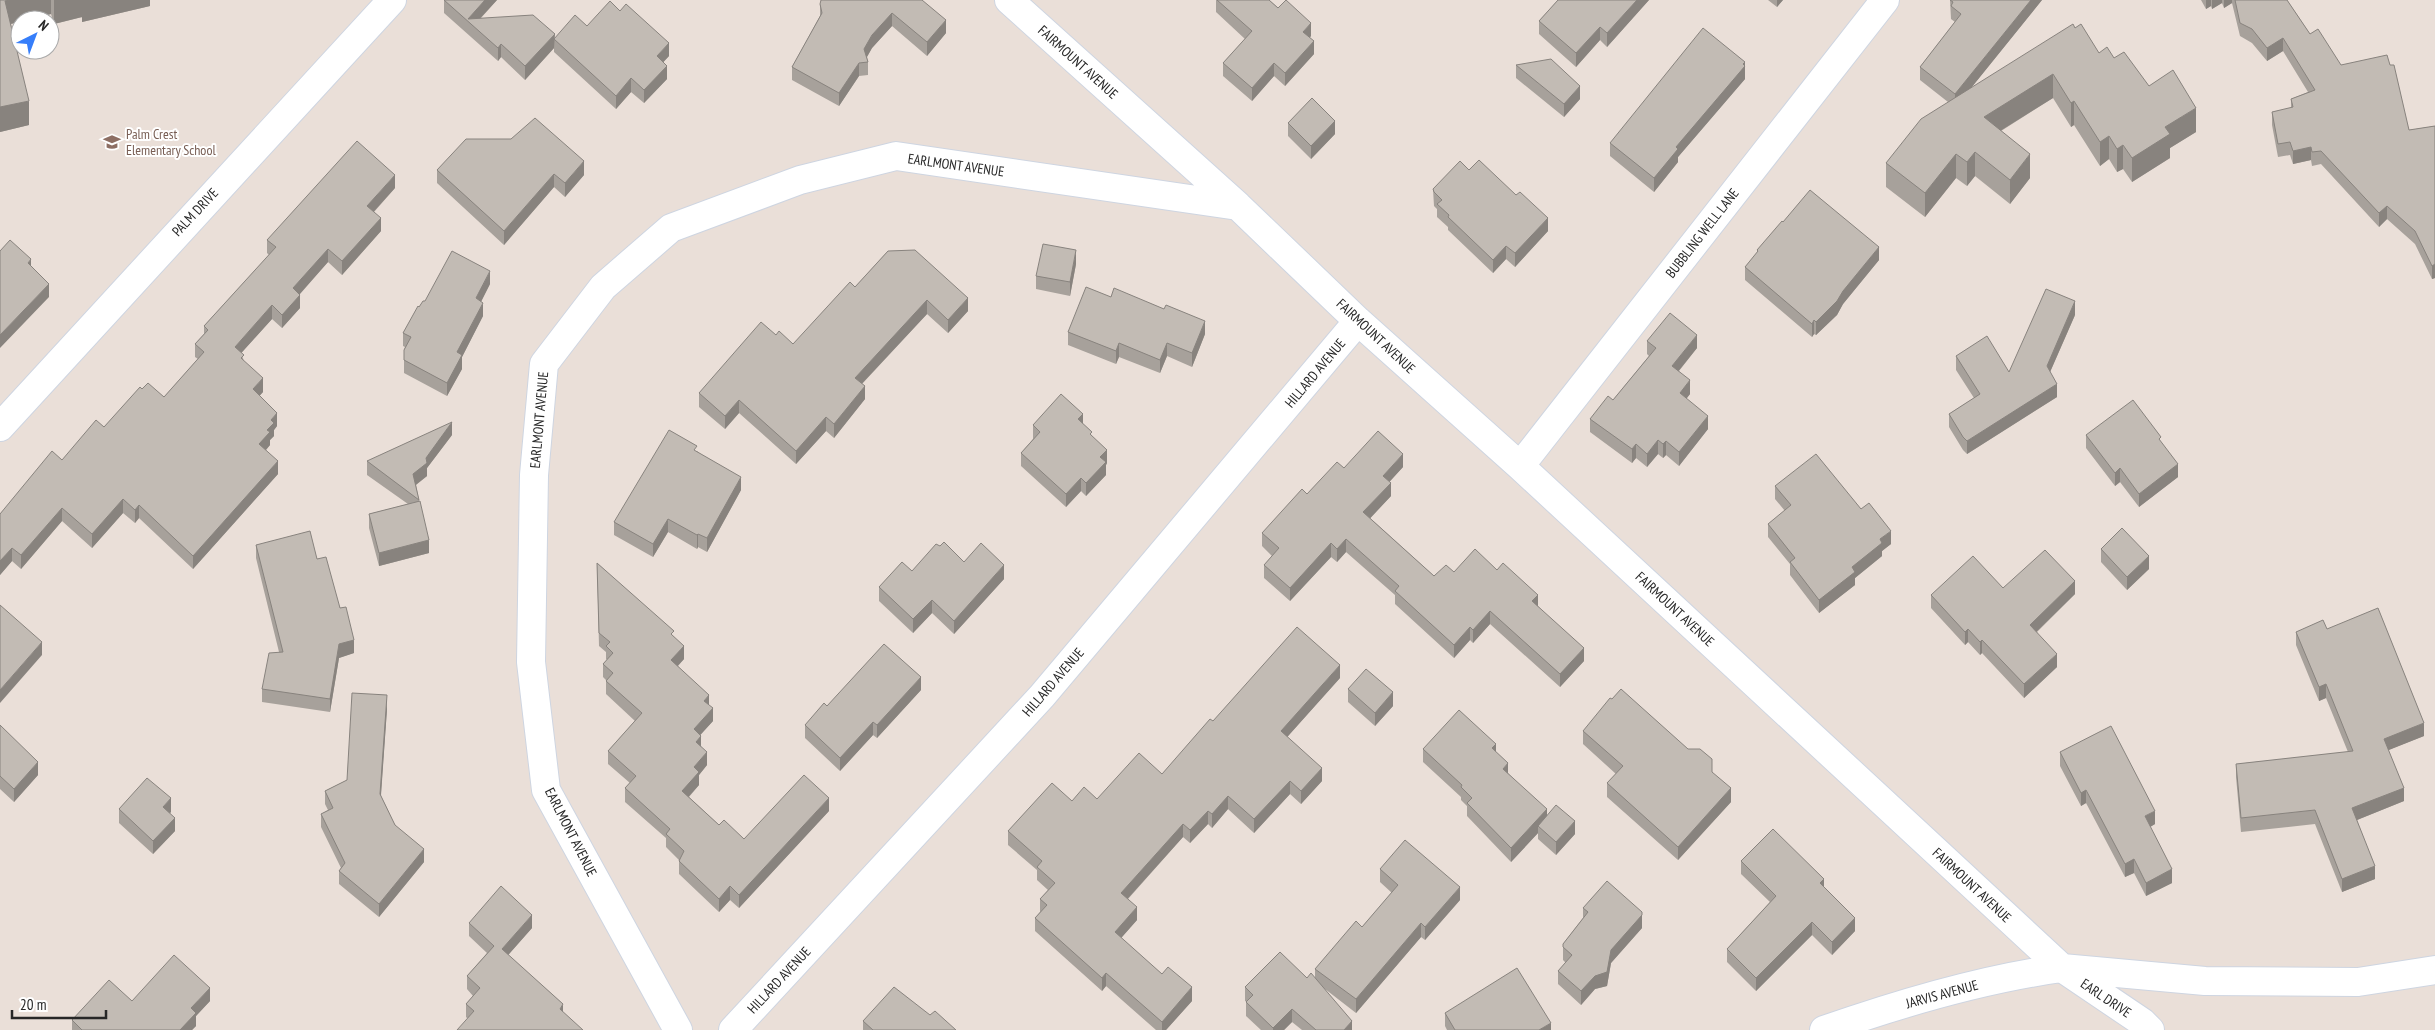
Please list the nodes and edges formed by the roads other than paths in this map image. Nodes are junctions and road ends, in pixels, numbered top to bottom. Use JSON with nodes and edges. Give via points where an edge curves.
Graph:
{"nodes":[{"id":1,"x":392,"y":0,"type":"edge"},
{"id":2,"x":1009,"y":0,"type":"edge"},
{"id":3,"x":1884,"y":0,"type":"edge"},
{"id":4,"x":1238,"y":206,"type":"junction"},
{"id":5,"x":1358,"y":321,"type":"junction"},
{"id":6,"x":0,"y":426,"type":"edge"},
{"id":7,"x":1520,"y":466,"type":"junction"},
{"id":8,"x":2062,"y":968,"type":"junction"},
{"id":9,"x":2435,"y":970,"type":"edge"},
{"id":10,"x":678,"y":1030,"type":"edge"},
{"id":11,"x":732,"y":1030,"type":"edge"},
{"id":12,"x":1824,"y":1030,"type":"edge"},
{"id":13,"x":2150,"y":1030,"type":"edge"}],
"edges":[{"from":1,"to":6,"type":"street","name":"PALM DRIVE"},
{"from":2,"to":4,"type":"street","name":"FAIRMOUNT AVENUE"},
{"from":3,"to":7,"type":"street","name":"BUBBLING WELL LANE"},
{"from":4,"to":5,"type":"street","name":"FAIRMOUNT AVENUE"},
{"from":4,"to":10,"type":"street","name":"EARLMONT AVENUE","via":[[896,156],[800,180],[671,228],[603,287],[544,364],[534,475],[531,662],[546,790]]},
{"from":5,"to":7,"type":"street","name":"FAIRMOUNT AVENUE"},
{"from":5,"to":11,"type":"street","name":"HILLARD AVENUE","via":[[1042,696]]},
{"from":7,"to":8,"type":"street","name":"FAIRMOUNT AVENUE"},
{"from":8,"to":9,"type":"street","via":[[2205,981],[2358,982]]},
{"from":8,"to":12,"type":"street","name":"JARVIS AVENUE","via":[[2011,975]]},
{"from":8,"to":13,"type":"street","name":"EARL DRIVE"}]}
